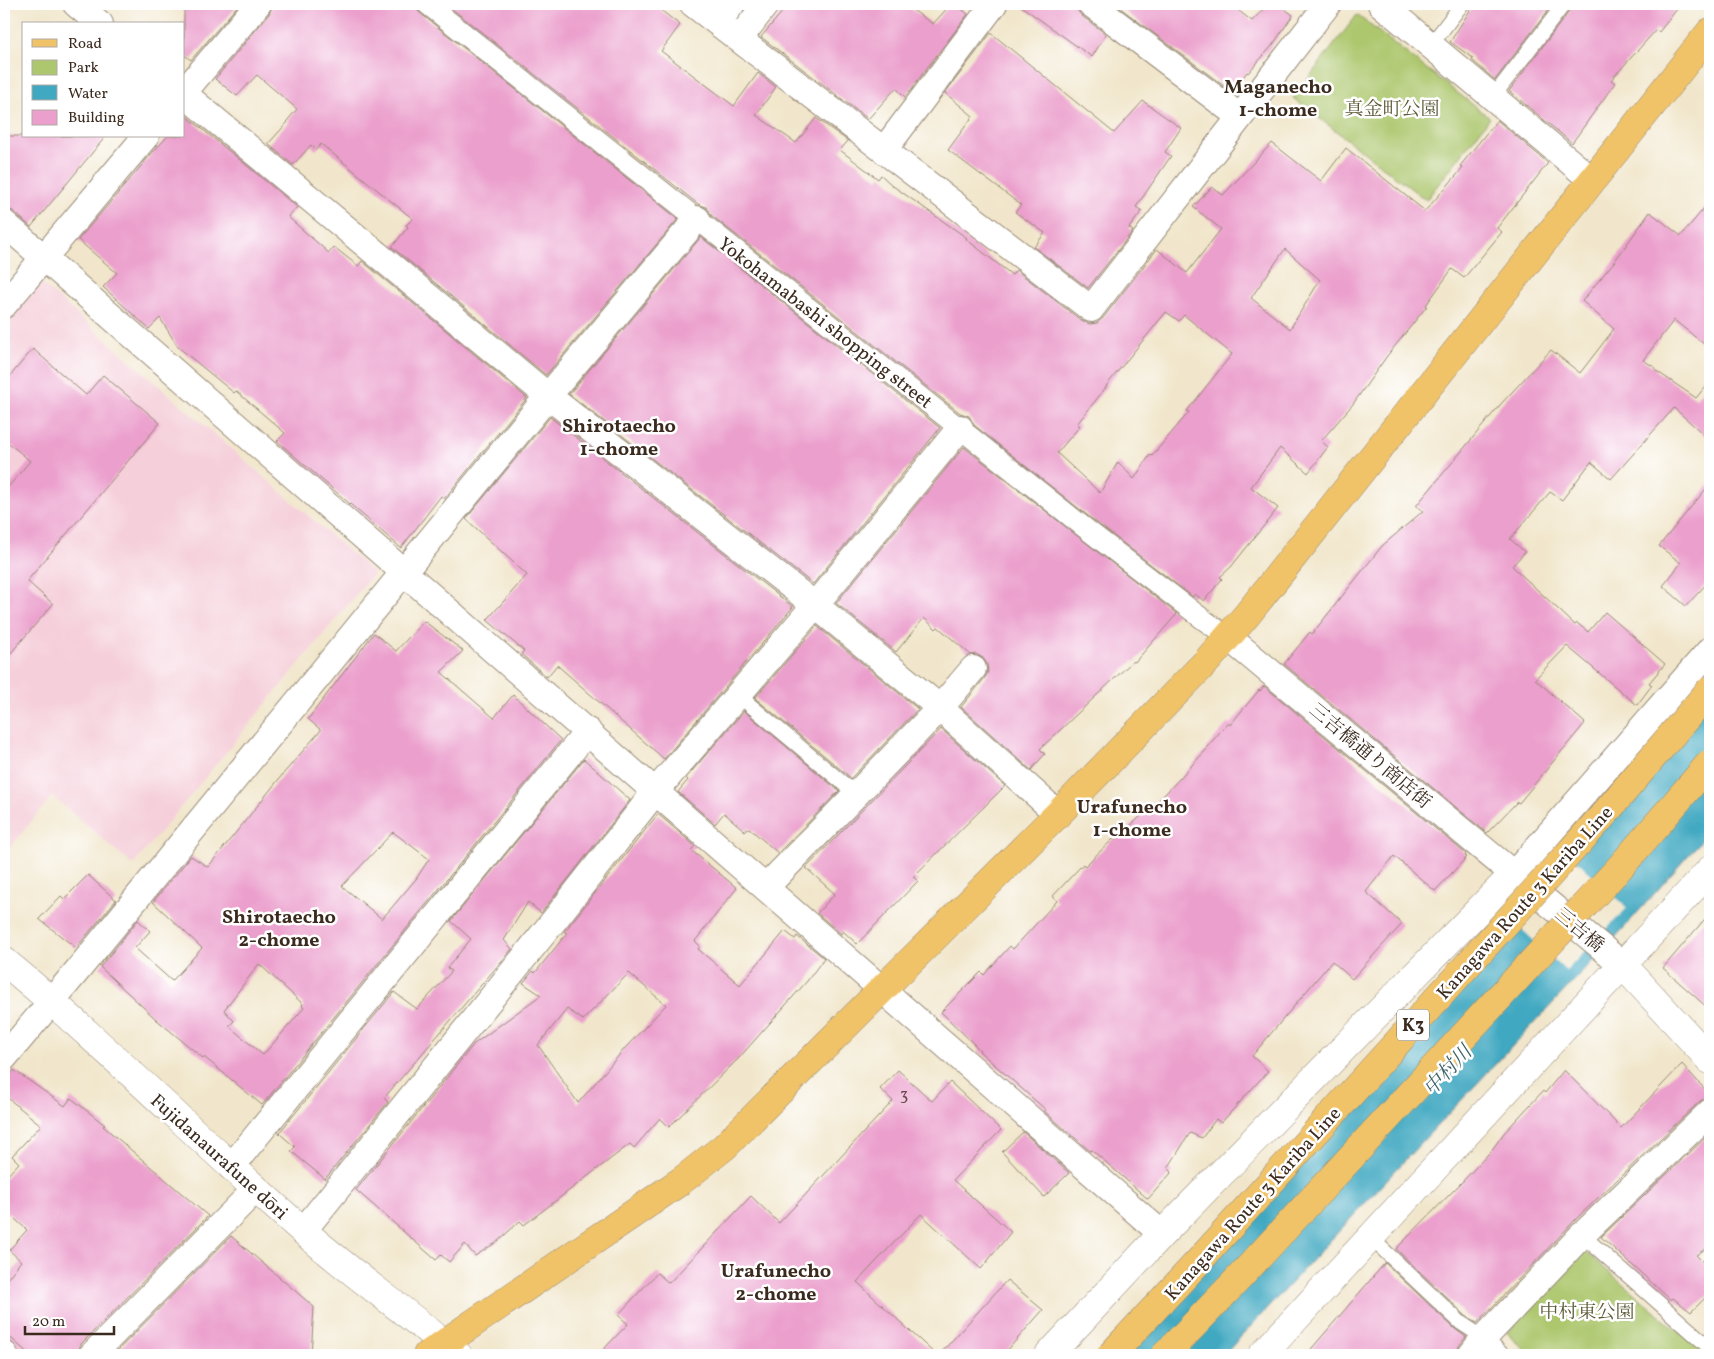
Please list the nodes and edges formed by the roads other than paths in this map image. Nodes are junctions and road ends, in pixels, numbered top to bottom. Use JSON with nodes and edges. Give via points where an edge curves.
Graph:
{"nodes":[{"id":1,"x":76,"y":4,"type":"edge"},
{"id":2,"x":258,"y":4,"type":"edge"},
{"id":3,"x":426,"y":4,"type":"edge"},
{"id":4,"x":693,"y":4,"type":"edge"},
{"id":5,"x":766,"y":4,"type":"edge"},
{"id":6,"x":994,"y":4,"type":"edge"},
{"id":7,"x":1091,"y":4,"type":"edge"},
{"id":8,"x":1328,"y":4,"type":"edge"},
{"id":9,"x":1381,"y":4,"type":"edge"},
{"id":10,"x":1462,"y":4,"type":"edge"},
{"id":11,"x":1564,"y":4,"type":"edge"},
{"id":12,"x":725,"y":13,"type":"edge"},
{"id":13,"x":98,"y":22,"type":"edge"},
{"id":14,"x":1710,"y":32,"type":"edge"},
{"id":15,"x":740,"y":38,"type":"junction"},
{"id":16,"x":1430,"y":45,"type":"junction"},
{"id":17,"x":185,"y":92,"type":"edge"},
{"id":18,"x":185,"y":94,"type":"edge"},
{"id":19,"x":1493,"y":97,"type":"junction"},
{"id":20,"x":1240,"y":117,"type":"junction"},
{"id":21,"x":144,"y":138,"type":"edge"},
{"id":22,"x":884,"y":150,"type":"junction"},
{"id":23,"x":1592,"y":180,"type":"junction"},
{"id":24,"x":697,"y":219,"type":"junction"},
{"id":25,"x":4,"y":223,"type":"edge"},
{"id":26,"x":44,"y":258,"type":"junction"},
{"id":27,"x":4,"y":306,"type":"edge"},
{"id":28,"x":548,"y":396,"type":"junction"},
{"id":29,"x":960,"y":428,"type":"junction"},
{"id":30,"x":404,"y":573,"type":"junction"},
{"id":31,"x":816,"y":605,"type":"junction"},
{"id":32,"x":1228,"y":637,"type":"junction"},
{"id":33,"x":1710,"y":650,"type":"edge"},
{"id":34,"x":973,"y":669,"type":"dead end"},
{"id":35,"x":1710,"y":690,"type":"edge"},
{"id":36,"x":738,"y":695,"type":"junction"},
{"id":37,"x":940,"y":708,"type":"junction"},
{"id":38,"x":588,"y":731,"type":"junction"},
{"id":39,"x":1710,"y":762,"type":"edge"},
{"id":40,"x":655,"y":792,"type":"junction"},
{"id":41,"x":856,"y":794,"type":"junction"},
{"id":42,"x":1058,"y":814,"type":"junction"},
{"id":43,"x":1710,"y":870,"type":"edge"},
{"id":44,"x":1514,"y":874,"type":"junction"},
{"id":45,"x":766,"y":887,"type":"junction"},
{"id":46,"x":4,"y":961,"type":"edge"},
{"id":47,"x":1623,"y":965,"type":"junction"},
{"id":48,"x":882,"y":989,"type":"junction"},
{"id":49,"x":52,"y":1001,"type":"junction"},
{"id":50,"x":4,"y":1058,"type":"edge"},
{"id":51,"x":1710,"y":1060,"type":"edge"},
{"id":52,"x":1710,"y":1112,"type":"edge"},
{"id":53,"x":231,"y":1167,"type":"junction"},
{"id":54,"x":256,"y":1189,"type":"junction"},
{"id":55,"x":303,"y":1231,"type":"junction"},
{"id":56,"x":1162,"y":1234,"type":"junction"},
{"id":57,"x":1582,"y":1236,"type":"junction"},
{"id":58,"x":1372,"y":1238,"type":"junction"},
{"id":59,"x":1710,"y":1348,"type":"edge"},
{"id":60,"x":1486,"y":1350,"type":"edge"},
{"id":61,"x":443,"y":1351,"type":"edge"},
{"id":62,"x":92,"y":1355,"type":"edge"},
{"id":63,"x":1049,"y":1355,"type":"edge"},
{"id":64,"x":1111,"y":1355,"type":"edge"},
{"id":65,"x":1165,"y":1355,"type":"edge"},
{"id":66,"x":1262,"y":1355,"type":"edge"}],
"edges":[{"from":1,"to":13,"type":"street"},
{"from":2,"to":17,"type":"street"},
{"from":3,"to":24,"type":"street","name":"Yokohamabashi shopping street"},
{"from":4,"to":12,"type":"street"},
{"from":5,"to":15,"type":"street"},
{"from":6,"to":22,"type":"street"},
{"from":7,"to":20,"type":"street"},
{"from":8,"to":20,"type":"street"},
{"from":9,"to":16,"type":"street"},
{"from":10,"to":16,"type":"lane"},
{"from":11,"to":19,"type":"lane"},
{"from":12,"to":15,"type":"street"},
{"from":14,"to":23,"type":"main road"},
{"from":15,"to":22,"type":"street"},
{"from":16,"to":19,"type":"street"},
{"from":18,"to":28,"type":"street"},
{"from":19,"to":23,"type":"street"},
{"from":20,"to":22,"type":"street","via":[[1091,309]]},
{"from":21,"to":26,"type":"street"},
{"from":23,"to":32,"type":"main road"},
{"from":24,"to":28,"type":"street"},
{"from":24,"to":29,"type":"street","name":"Yokohamabashi shopping street"},
{"from":25,"to":26,"type":"street"},
{"from":26,"to":27,"type":"street"},
{"from":26,"to":30,"type":"street"},
{"from":28,"to":30,"type":"street"},
{"from":28,"to":31,"type":"street"},
{"from":29,"to":31,"type":"street"},
{"from":29,"to":32,"type":"street","name":"Yokohamabashi shopping street"},
{"from":30,"to":38,"type":"street"},
{"from":30,"to":49,"type":"street"},
{"from":31,"to":36,"type":"street"},
{"from":31,"to":37,"type":"street"},
{"from":32,"to":42,"type":"main road"},
{"from":32,"to":44,"type":"street","name":"三吉橋通り商店街"},
{"from":33,"to":44,"type":"street"},
{"from":34,"to":37,"type":"street"},
{"from":35,"to":64,"type":"main road","name":"Kanagawa Route 3 Kariba Line","number":"K3","bridge":true,"via":[[1600,819]]},
{"from":36,"to":40,"type":"street"},
{"from":36,"to":41,"type":"lane"},
{"from":37,"to":41,"type":"street"},
{"from":37,"to":42,"type":"street"},
{"from":38,"to":40,"type":"street"},
{"from":38,"to":53,"type":"street"},
{"from":39,"to":65,"type":"main road","name":"Kanagawa Route 3 Kariba Line","number":"K3","bridge":true,"via":[[1622,865]]},
{"from":40,"to":45,"type":"street"},
{"from":40,"to":55,"type":"street"},
{"from":41,"to":45,"type":"street"},
{"from":42,"to":48,"type":"main road"},
{"from":43,"to":47,"type":"street"},
{"from":44,"to":47,"type":"street","name":"三吉橋","bridge":true},
{"from":44,"to":56,"type":"street"},
{"from":45,"to":48,"type":"street"},
{"from":46,"to":49,"type":"street","name":"Fujidanaurafune dōri"},
{"from":47,"to":51,"type":"street"},
{"from":47,"to":58,"type":"street"},
{"from":48,"to":56,"type":"street"},
{"from":48,"to":61,"type":"main road","via":[[724,1147]]},
{"from":49,"to":50,"type":"street"},
{"from":49,"to":53,"type":"street","name":"Fujidanaurafune dōri"},
{"from":52,"to":57,"type":"street"},
{"from":53,"to":54,"type":"street","name":"Fujidanaurafune dōri"},
{"from":54,"to":55,"type":"street","name":"Fujidanaurafune dōri"},
{"from":54,"to":62,"type":"street"},
{"from":55,"to":61,"type":"street","name":"Fujidanaurafune dōri"},
{"from":56,"to":63,"type":"street"},
{"from":57,"to":59,"type":"lane"},
{"from":57,"to":60,"type":"street"},
{"from":58,"to":60,"type":"lane"},
{"from":58,"to":66,"type":"street"}]}
